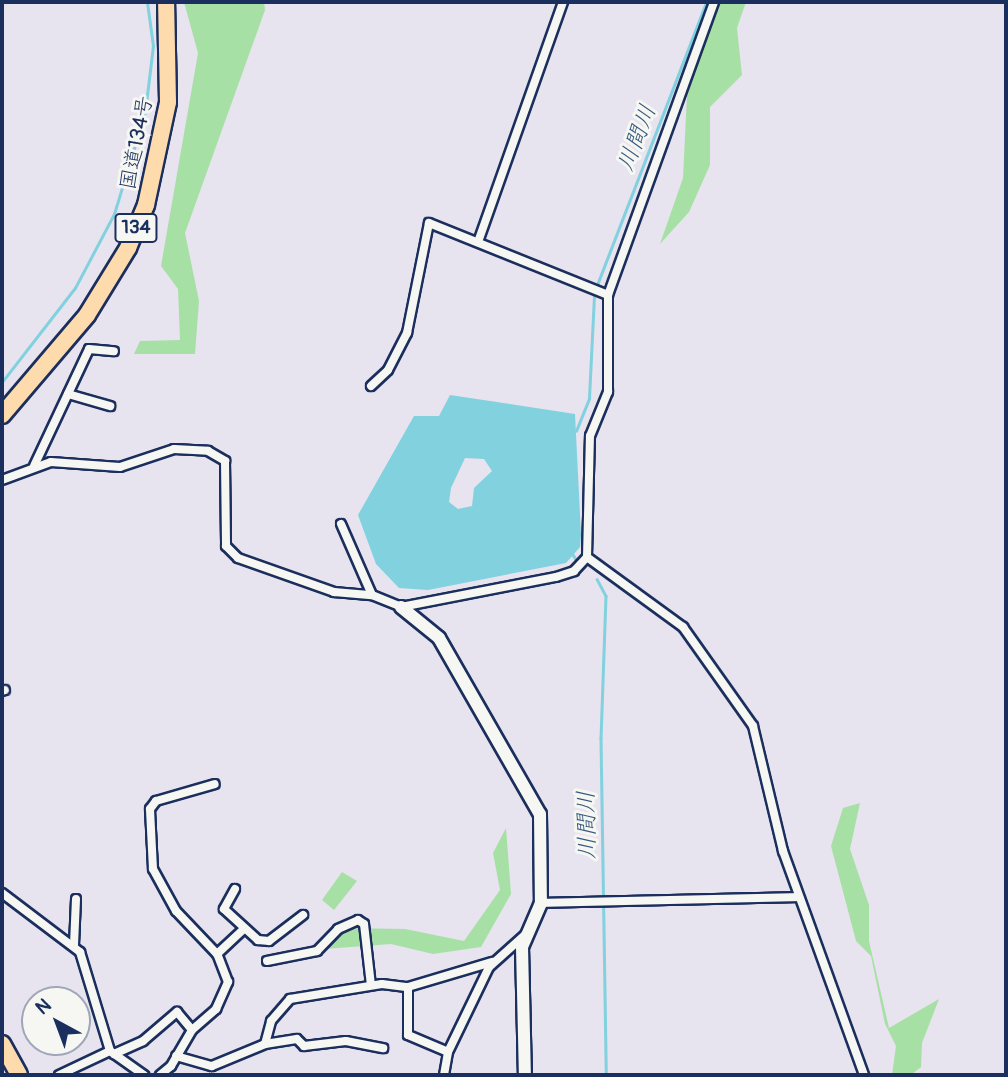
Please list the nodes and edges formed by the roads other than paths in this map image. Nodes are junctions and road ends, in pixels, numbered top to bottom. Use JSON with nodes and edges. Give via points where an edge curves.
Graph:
{"nodes":[{"id":1,"x":166,"y":2,"type":"edge"},
{"id":2,"x":563,"y":2,"type":"edge"},
{"id":3,"x":714,"y":2,"type":"edge"},
{"id":4,"x":478,"y":242,"type":"junction"},
{"id":5,"x":608,"y":295,"type":"junction"},
{"id":6,"x":114,"y":351,"type":"dead end"},
{"id":7,"x":371,"y":386,"type":"dead end"},
{"id":8,"x":68,"y":394,"type":"junction"},
{"id":9,"x":110,"y":406,"type":"dead end"},
{"id":10,"x":2,"y":415,"type":"edge"},
{"id":11,"x":34,"y":466,"type":"junction"},
{"id":12,"x":2,"y":480,"type":"edge"},
{"id":13,"x":341,"y":524,"type":"dead end"},
{"id":14,"x":587,"y":557,"type":"junction"},
{"id":15,"x":372,"y":595,"type":"junction"},
{"id":16,"x":401,"y":607,"type":"junction"},
{"id":17,"x":215,"y":784,"type":"dead end"},
{"id":18,"x":235,"y":889,"type":"dead end"},
{"id":19,"x":2,"y":893,"type":"edge"},
{"id":20,"x":798,"y":897,"type":"junction"},
{"id":21,"x":76,"y":899,"type":"dead end"},
{"id":22,"x":541,"y":903,"type":"junction"},
{"id":23,"x":303,"y":915,"type":"dead end"},
{"id":24,"x":243,"y":930,"type":"junction"},
{"id":25,"x":527,"y":933,"type":"junction"},
{"id":26,"x":74,"y":945,"type":"junction"},
{"id":27,"x":217,"y":954,"type":"junction"},
{"id":28,"x":267,"y":961,"type":"dead end"},
{"id":29,"x":492,"y":962,"type":"junction"},
{"id":30,"x":370,"y":985,"type":"junction"},
{"id":31,"x":408,"y":987,"type":"junction"},
{"id":32,"x":192,"y":1030,"type":"junction"},
{"id":33,"x":2,"y":1044,"type":"edge"},
{"id":34,"x":265,"y":1044,"type":"junction"},
{"id":35,"x":383,"y":1048,"type":"dead end"},
{"id":36,"x":112,"y":1052,"type":"junction"},
{"id":37,"x":448,"y":1052,"type":"junction"},
{"id":38,"x":176,"y":1056,"type":"junction"},
{"id":39,"x":19,"y":1075,"type":"edge"},
{"id":40,"x":59,"y":1075,"type":"edge"},
{"id":41,"x":144,"y":1075,"type":"edge"},
{"id":42,"x":159,"y":1075,"type":"edge"},
{"id":43,"x":444,"y":1075,"type":"edge"},
{"id":44,"x":525,"y":1075,"type":"edge"},
{"id":45,"x":864,"y":1075,"type":"edge"}],
"edges":[{"from":1,"to":10,"type":"highway","name":"国道134号","number":"134","via":[[168,102],[146,205],[128,248],[87,315]]},
{"from":2,"to":4,"type":"street"},
{"from":3,"to":5,"type":"street"},
{"from":4,"to":5,"type":"street"},
{"from":4,"to":7,"type":"street","via":[[429,223],[407,333],[388,370]]},
{"from":5,"to":14,"type":"street","via":[[608,392],[590,436]]},
{"from":6,"to":8,"type":"street","via":[[89,349]]},
{"from":8,"to":9,"type":"street"},
{"from":8,"to":11,"type":"street"},
{"from":11,"to":12,"type":"street"},
{"from":11,"to":15,"type":"street","via":[[51,462],[120,467],[174,449],[208,452],[225,461],[226,546],[238,558],[334,592]]},
{"from":13,"to":15,"type":"street"},
{"from":14,"to":16,"type":"street","via":[[574,571],[556,577]]},
{"from":14,"to":20,"type":"street","via":[[683,627],[741,706],[757,740],[762,777]]},
{"from":15,"to":16,"type":"street"},
{"from":16,"to":22,"type":"street","via":[[439,638],[529,787],[540,814]]},
{"from":17,"to":27,"type":"street","via":[[156,801],[149,827],[152,869],[164,891]]},
{"from":18,"to":24,"type":"street","via":[[223,909]]},
{"from":19,"to":26,"type":"street"},
{"from":20,"to":22,"type":"street"},
{"from":20,"to":45,"type":"street"},
{"from":21,"to":26,"type":"street"},
{"from":22,"to":25,"type":"street"},
{"from":23,"to":24,"type":"street","via":[[269,941]]},
{"from":24,"to":27,"type":"street"},
{"from":25,"to":29,"type":"street"},
{"from":25,"to":44,"type":"street","via":[[522,947]]},
{"from":26,"to":36,"type":"street"},
{"from":27,"to":32,"type":"street","via":[[226,970],[226,993]]},
{"from":28,"to":30,"type":"street","via":[[317,951],[338,929],[358,920],[364,924]]},
{"from":29,"to":31,"type":"street"},
{"from":29,"to":37,"type":"street"},
{"from":30,"to":31,"type":"street"},
{"from":30,"to":34,"type":"street","via":[[290,999],[271,1021]]},
{"from":31,"to":37,"type":"street","via":[[408,1035]]},
{"from":32,"to":36,"type":"street","via":[[177,1012],[143,1041]]},
{"from":32,"to":38,"type":"street"},
{"from":33,"to":39,"type":"highway"},
{"from":34,"to":35,"type":"street","via":[[298,1039],[304,1046],[346,1041]]},
{"from":34,"to":38,"type":"street","via":[[212,1066]]},
{"from":36,"to":40,"type":"street"},
{"from":36,"to":41,"type":"street"},
{"from":37,"to":43,"type":"street"},
{"from":38,"to":42,"type":"street"}]}
